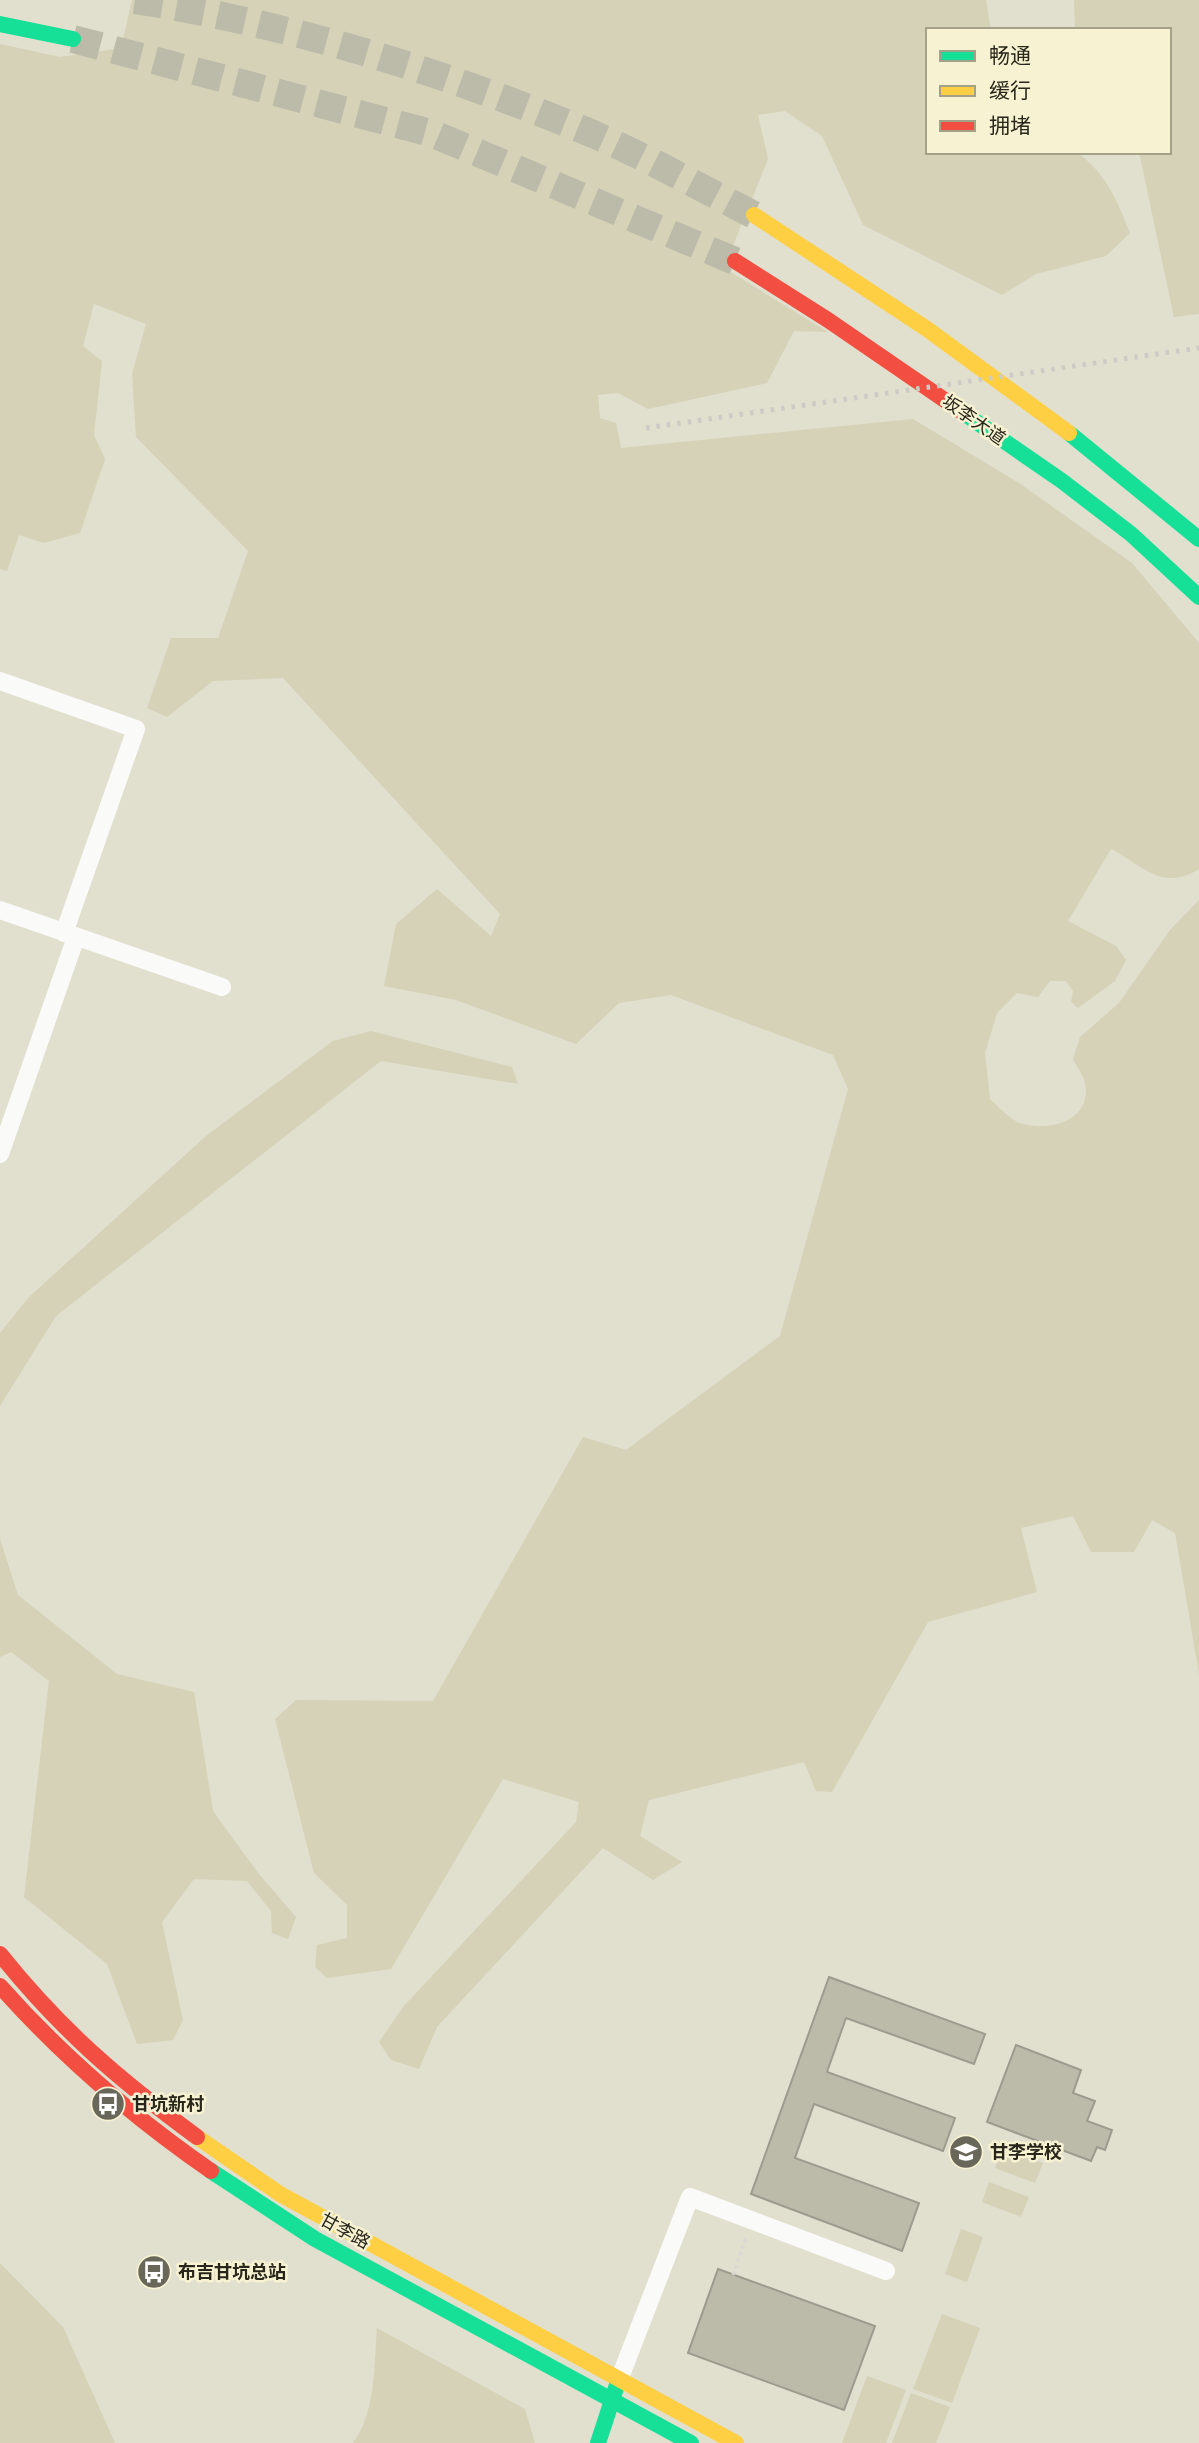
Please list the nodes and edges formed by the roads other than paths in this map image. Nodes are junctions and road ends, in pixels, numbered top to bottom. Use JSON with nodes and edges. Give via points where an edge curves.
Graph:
{"nodes":[{"id":1,"x":0,"y":24,"type":"edge"},
{"id":2,"x":73,"y":39,"type":"tunnel mouth"},
{"id":3,"x":754,"y":215,"type":"tunnel mouth"},
{"id":4,"x":735,"y":261,"type":"tunnel mouth"},
{"id":5,"x":1199,"y":540,"type":"edge"},
{"id":6,"x":1199,"y":597,"type":"edge"},
{"id":7,"x":0,"y":681,"type":"edge"},
{"id":8,"x":0,"y":910,"type":"edge"},
{"id":9,"x":71,"y":935,"type":"junction"},
{"id":10,"x":222,"y":987,"type":"dead end"},
{"id":11,"x":0,"y":1154,"type":"edge"},
{"id":12,"x":0,"y":1954,"type":"edge"},
{"id":13,"x":0,"y":1986,"type":"edge"},
{"id":14,"x":886,"y":2271,"type":"dead end"},
{"id":15,"x":619,"y":2380,"type":"junction"},
{"id":16,"x":612,"y":2400,"type":"junction"},
{"id":17,"x":598,"y":2443,"type":"edge"},
{"id":18,"x":691,"y":2443,"type":"edge"},
{"id":19,"x":736,"y":2443,"type":"edge"}],
"edges":[{"from":1,"to":2,"type":"main road"},
{"from":3,"to":5,"type":"main road","via":[[891,305],[1117,467]]},
{"from":4,"to":6,"type":"main road","name":"坂李大道","via":[[1062,481],[1131,534]]},
{"from":7,"to":9,"type":"street","via":[[136,729]]},
{"from":8,"to":9,"type":"street"},
{"from":9,"to":10,"type":"street"},
{"from":9,"to":11,"type":"street"},
{"from":12,"to":15,"type":"main road","name":"甘李路","via":[[53,2018],[83,2046],[233,2162],[324,2220]]},
{"from":13,"to":16,"type":"main road","name":"甘李路","via":[[38,2030],[108,2093],[266,2209]]},
{"from":14,"to":15,"type":"street","via":[[690,2197]]},
{"from":15,"to":16,"type":"main road"},
{"from":15,"to":19,"type":"main road","name":"甘李路"},
{"from":16,"to":17,"type":"main road"},
{"from":16,"to":18,"type":"main road","name":"甘李路"}]}
